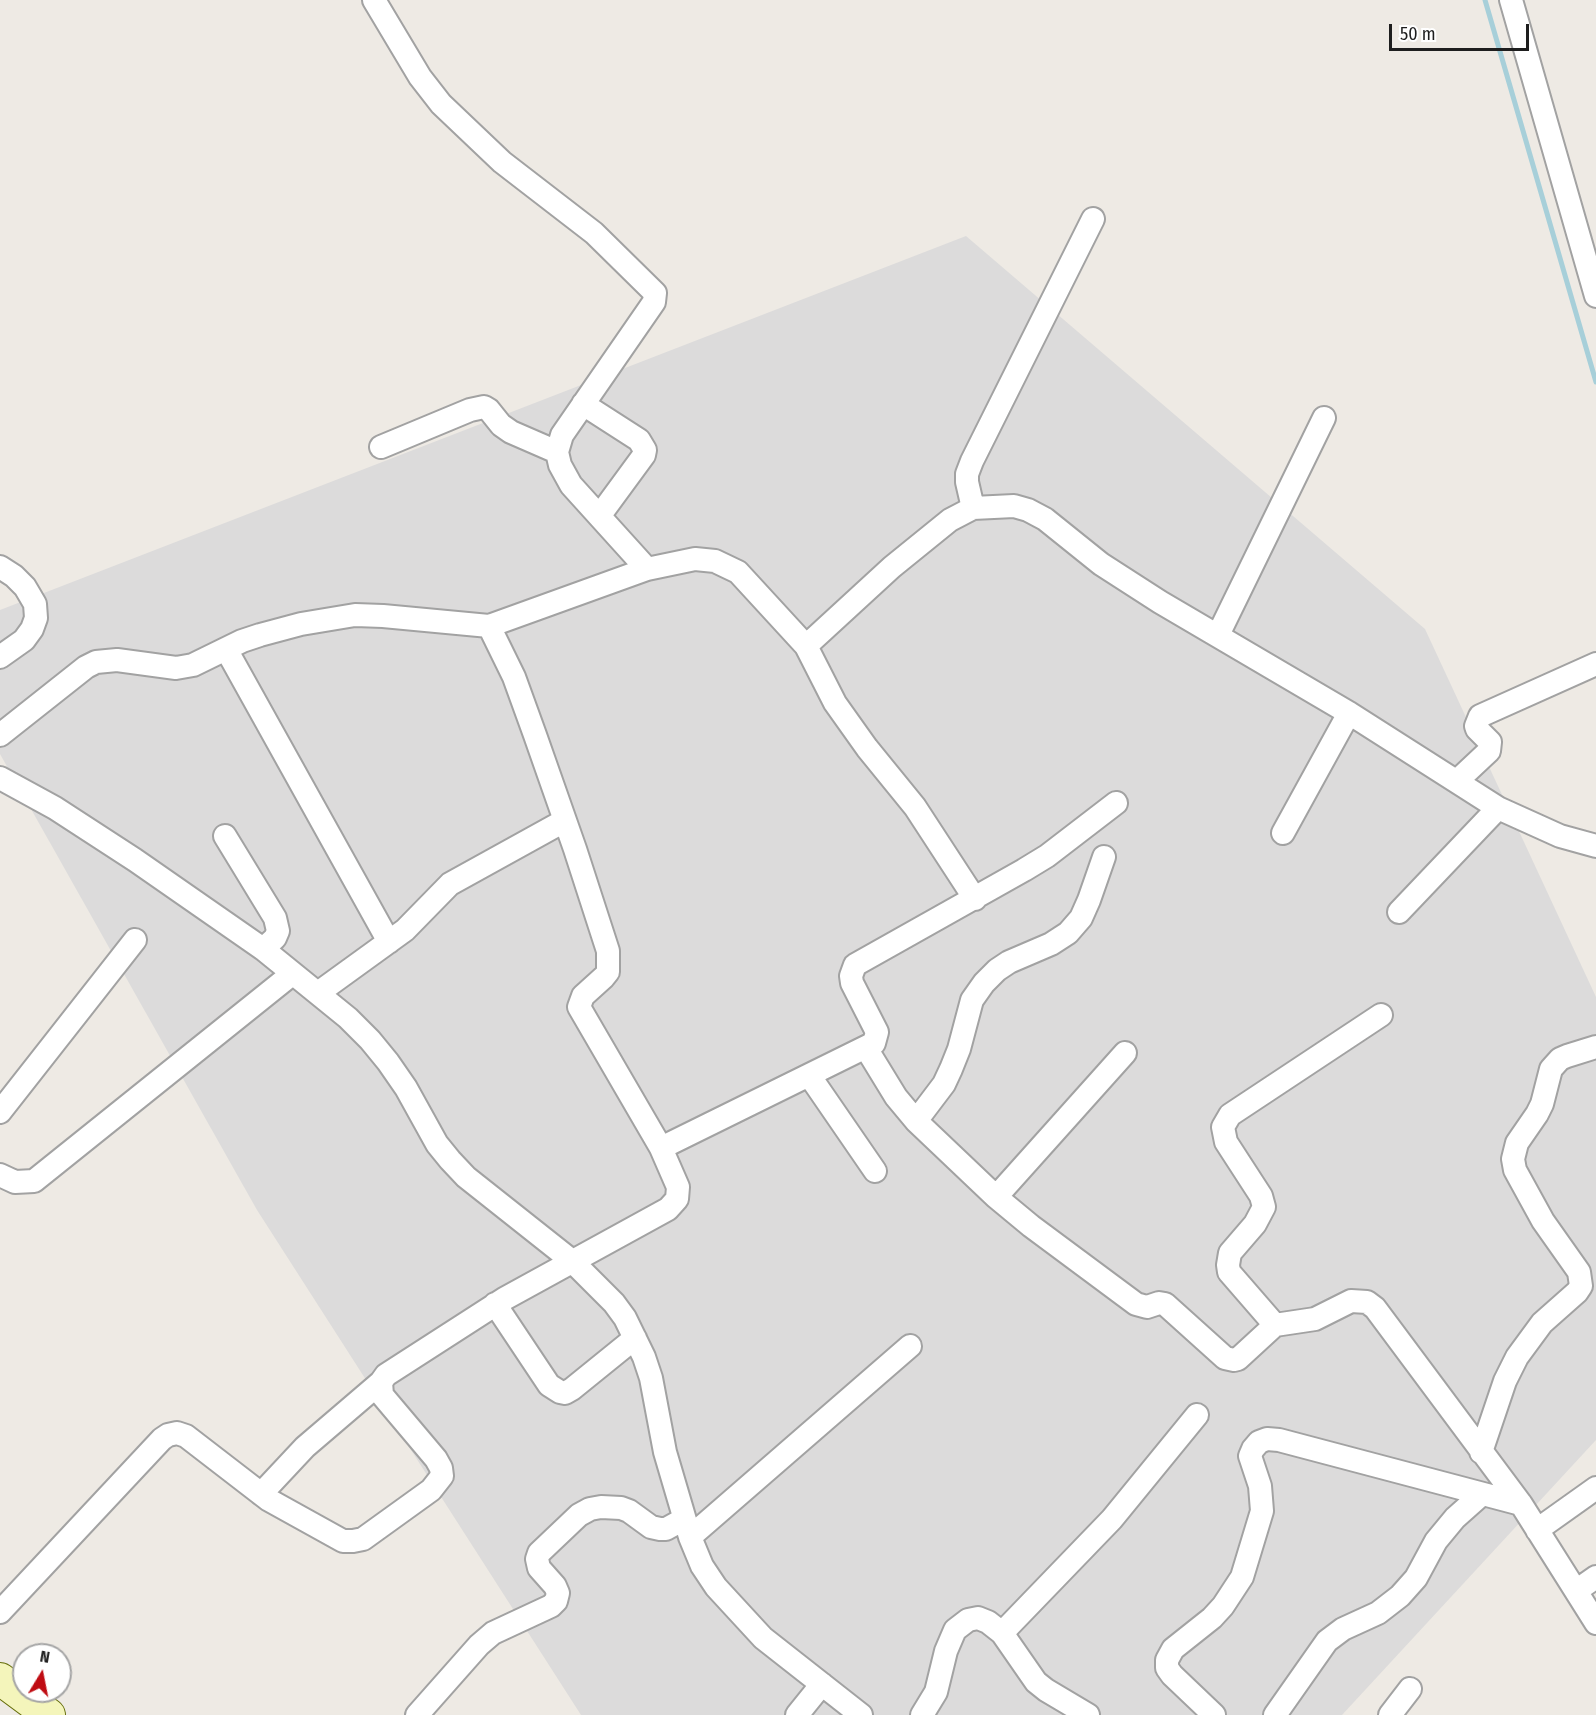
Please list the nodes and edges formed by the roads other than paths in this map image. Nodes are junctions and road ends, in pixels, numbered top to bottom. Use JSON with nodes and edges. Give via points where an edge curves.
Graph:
{"nodes":[{"id":1,"x":374,"y":0,"type":"edge"},
{"id":2,"x":1511,"y":0,"type":"edge"},
{"id":3,"x":1093,"y":219,"type":"dead end"},
{"id":4,"x":1596,"y":296,"type":"edge"},
{"id":5,"x":583,"y":405,"type":"junction"},
{"id":6,"x":1324,"y":418,"type":"dead end"},
{"id":7,"x":381,"y":447,"type":"dead end"},
{"id":8,"x":557,"y":452,"type":"junction"},
{"id":9,"x":974,"y":508,"type":"junction"},
{"id":10,"x":600,"y":515,"type":"junction"},
{"id":11,"x":0,"y":567,"type":"edge"},
{"id":12,"x":648,"y":569,"type":"junction"},
{"id":13,"x":489,"y":626,"type":"junction"},
{"id":14,"x":1218,"y":635,"type":"junction"},
{"id":15,"x":806,"y":646,"type":"junction"},
{"id":16,"x":226,"y":649,"type":"junction"},
{"id":17,"x":0,"y":657,"type":"edge"},
{"id":18,"x":1596,"y":664,"type":"edge"},
{"id":19,"x":1349,"y":713,"type":"junction"},
{"id":20,"x":0,"y":735,"type":"edge"},
{"id":21,"x":0,"y":778,"type":"edge"},
{"id":22,"x":1458,"y":781,"type":"junction"},
{"id":23,"x":1116,"y":803,"type":"dead end"},
{"id":24,"x":1498,"y":807,"type":"junction"},
{"id":25,"x":564,"y":820,"type":"junction"},
{"id":26,"x":1283,"y":833,"type":"dead end"},
{"id":27,"x":225,"y":836,"type":"dead end"},
{"id":28,"x":1596,"y":846,"type":"edge"},
{"id":29,"x":1104,"y":857,"type":"dead end"},
{"id":30,"x":975,"y":899,"type":"junction"},
{"id":31,"x":1399,"y":912,"type":"dead end"},
{"id":32,"x":135,"y":940,"type":"dead end"},
{"id":33,"x":389,"y":942,"type":"junction"},
{"id":34,"x":263,"y":949,"type":"junction"},
{"id":35,"x":292,"y":974,"type":"junction"},
{"id":36,"x":318,"y":993,"type":"junction"},
{"id":37,"x":1381,"y":1015,"type":"dead end"},
{"id":38,"x":1596,"y":1047,"type":"edge"},
{"id":39,"x":866,"y":1048,"type":"junction"},
{"id":40,"x":1125,"y":1053,"type":"dead end"},
{"id":41,"x":809,"y":1075,"type":"junction"},
{"id":42,"x":0,"y":1112,"type":"edge"},
{"id":43,"x":916,"y":1121,"type":"junction"},
{"id":44,"x":661,"y":1148,"type":"junction"},
{"id":45,"x":875,"y":1171,"type":"dead end"},
{"id":46,"x":0,"y":1175,"type":"edge"},
{"id":47,"x":996,"y":1197,"type":"junction"},
{"id":48,"x":572,"y":1262,"type":"junction"},
{"id":49,"x":495,"y":1304,"type":"junction"},
{"id":50,"x":1275,"y":1325,"type":"junction"},
{"id":51,"x":636,"y":1338,"type":"junction"},
{"id":52,"x":910,"y":1347,"type":"dead end"},
{"id":53,"x":381,"y":1382,"type":"junction"},
{"id":54,"x":1197,"y":1415,"type":"dead end"},
{"id":55,"x":1481,"y":1452,"type":"junction"},
{"id":56,"x":1596,"y":1488,"type":"edge"},
{"id":57,"x":261,"y":1494,"type":"junction"},
{"id":58,"x":1482,"y":1494,"type":"junction"},
{"id":59,"x":1521,"y":1504,"type":"junction"},
{"id":60,"x":687,"y":1528,"type":"junction"},
{"id":61,"x":1537,"y":1530,"type":"junction"},
{"id":62,"x":1596,"y":1577,"type":"edge"},
{"id":63,"x":1576,"y":1591,"type":"junction"},
{"id":64,"x":0,"y":1612,"type":"edge"},
{"id":65,"x":1596,"y":1623,"type":"edge"},
{"id":66,"x":1002,"y":1633,"type":"junction"},
{"id":67,"x":0,"y":1679,"type":"edge"},
{"id":68,"x":822,"y":1684,"type":"junction"},
{"id":69,"x":1410,"y":1689,"type":"dead end"},
{"id":70,"x":49,"y":1715,"type":"edge"},
{"id":71,"x":417,"y":1715,"type":"edge"},
{"id":72,"x":797,"y":1715,"type":"edge"},
{"id":73,"x":861,"y":1715,"type":"edge"},
{"id":74,"x":922,"y":1715,"type":"edge"},
{"id":75,"x":1088,"y":1715,"type":"edge"},
{"id":76,"x":1214,"y":1715,"type":"edge"},
{"id":77,"x":1275,"y":1715,"type":"edge"},
{"id":78,"x":1390,"y":1715,"type":"edge"}],
"edges":[{"from":1,"to":5,"type":"street","via":[[420,77],[441,104],[502,162],[594,233],[655,293],[654,303]]},
{"from":2,"to":4,"type":"street"},
{"from":3,"to":9,"type":"street","via":[[972,461],[967,482]]},
{"from":5,"to":8,"type":"street","via":[[562,435]]},
{"from":5,"to":10,"type":"street","via":[[639,440],[645,450]]},
{"from":6,"to":14,"type":"street"},
{"from":7,"to":8,"type":"street","via":[[484,407],[511,432]]},
{"from":8,"to":10,"type":"street","via":[[571,484]]},
{"from":9,"to":14,"type":"street","via":[[1014,506],[1029,510],[1101,564]]},
{"from":9,"to":15,"type":"street","via":[[950,520],[892,567]]},
{"from":10,"to":12,"type":"street"},
{"from":11,"to":17,"type":"street","via":[[25,587],[36,604],[32,630]]},
{"from":12,"to":13,"type":"street"},
{"from":12,"to":15,"type":"street","via":[[695,559],[729,567],[751,584]]},
{"from":13,"to":16,"type":"street","via":[[355,615],[301,624]]},
{"from":13,"to":25,"type":"street","via":[[514,677]]},
{"from":14,"to":19,"type":"street"},
{"from":15,"to":30,"type":"street","via":[[836,703],[915,807]]},
{"from":16,"to":20,"type":"street","via":[[176,668],[117,660],[96,662]]},
{"from":16,"to":33,"type":"street"},
{"from":18,"to":22,"type":"street","via":[[1480,716],[1477,729],[1490,742],[1489,751]]},
{"from":19,"to":22,"type":"street"},
{"from":19,"to":26,"type":"street"},
{"from":21,"to":34,"type":"street","via":[[105,840]]},
{"from":22,"to":24,"type":"street"},
{"from":23,"to":30,"type":"street","via":[[1047,856]]},
{"from":24,"to":28,"type":"street","via":[[1560,836]]},
{"from":24,"to":31,"type":"street"},
{"from":25,"to":33,"type":"street","via":[[450,884]]},
{"from":25,"to":44,"type":"street","via":[[609,962],[604,977],[583,996],[579,1007]]},
{"from":27,"to":34,"type":"street","via":[[275,918],[278,931]]},
{"from":29,"to":43,"type":"street","via":[[1081,918],[1068,933],[1009,962],[984,983],[972,1000],[959,1049],[944,1084]]},
{"from":30,"to":39,"type":"street","via":[[855,965],[852,983],[877,1032],[874,1043]]},
{"from":32,"to":42,"type":"street"},
{"from":33,"to":36,"type":"street"},
{"from":34,"to":35,"type":"street"},
{"from":35,"to":36,"type":"street"},
{"from":35,"to":46,"type":"street","via":[[34,1181],[15,1182]]},
{"from":36,"to":48,"type":"street","via":[[356,1025],[388,1062],[438,1144],[466,1177]]},
{"from":37,"to":50,"type":"street","via":[[1230,1115],[1223,1127],[1226,1142],[1264,1207],[1230,1253],[1229,1272]]},
{"from":38,"to":55,"type":"street","via":[[1560,1059],[1551,1069],[1542,1104],[1517,1143],[1513,1159],[1543,1221],[1579,1272],[1581,1286],[1542,1323],[1517,1357]]},
{"from":39,"to":41,"type":"street"},
{"from":39,"to":43,"type":"street"},
{"from":40,"to":47,"type":"street"},
{"from":41,"to":44,"type":"street"},
{"from":41,"to":45,"type":"street"},
{"from":43,"to":47,"type":"street"},
{"from":44,"to":48,"type":"street","via":[[678,1187],[674,1204]]},
{"from":47,"to":50,"type":"street","via":[[1136,1304],[1165,1304],[1225,1358],[1238,1359]]},
{"from":48,"to":49,"type":"street"},
{"from":48,"to":51,"type":"street","via":[[614,1303]]},
{"from":49,"to":51,"type":"street","via":[[549,1385],[560,1392],[572,1389]]},
{"from":49,"to":53,"type":"street","via":[[392,1370]]},
{"from":50,"to":55,"type":"street","via":[[1315,1319],[1352,1301],[1367,1302]]},
{"from":51,"to":60,"type":"street","via":[[651,1378],[665,1452]]},
{"from":52,"to":60,"type":"street"},
{"from":53,"to":57,"type":"street","via":[[305,1447]]},
{"from":53,"to":57,"type":"street","via":[[382,1395],[441,1468],[442,1476],[431,1490],[363,1539],[353,1541],[332,1536]]},
{"from":54,"to":66,"type":"street","via":[[1112,1519]]},
{"from":55,"to":59,"type":"street"},
{"from":56,"to":61,"type":"street"},
{"from":57,"to":64,"type":"street","via":[[186,1436],[168,1435]]},
{"from":58,"to":59,"type":"street"},
{"from":58,"to":76,"type":"street","via":[[1279,1440],[1259,1442],[1250,1456],[1260,1486],[1262,1511],[1242,1577],[1223,1606],[1173,1649],[1167,1660],[1172,1675]]},
{"from":58,"to":77,"type":"street","via":[[1455,1518],[1404,1592],[1327,1641]]},
{"from":59,"to":61,"type":"street"},
{"from":60,"to":68,"type":"street","via":[[702,1566],[716,1587],[763,1638]]},
{"from":60,"to":71,"type":"street","via":[[651,1527],[621,1508],[601,1507],[579,1515],[543,1547],[537,1559],[555,1586],[556,1601],[493,1633]]},
{"from":61,"to":63,"type":"street"},
{"from":62,"to":63,"type":"street"},
{"from":63,"to":65,"type":"street"},
{"from":66,"to":74,"type":"street","via":[[978,1618],[955,1630],[936,1692]]},
{"from":66,"to":75,"type":"street","via":[[1036,1682]]},
{"from":67,"to":70,"type":"main road"},
{"from":68,"to":72,"type":"street"},
{"from":68,"to":73,"type":"street"},
{"from":69,"to":78,"type":"street"}]}
